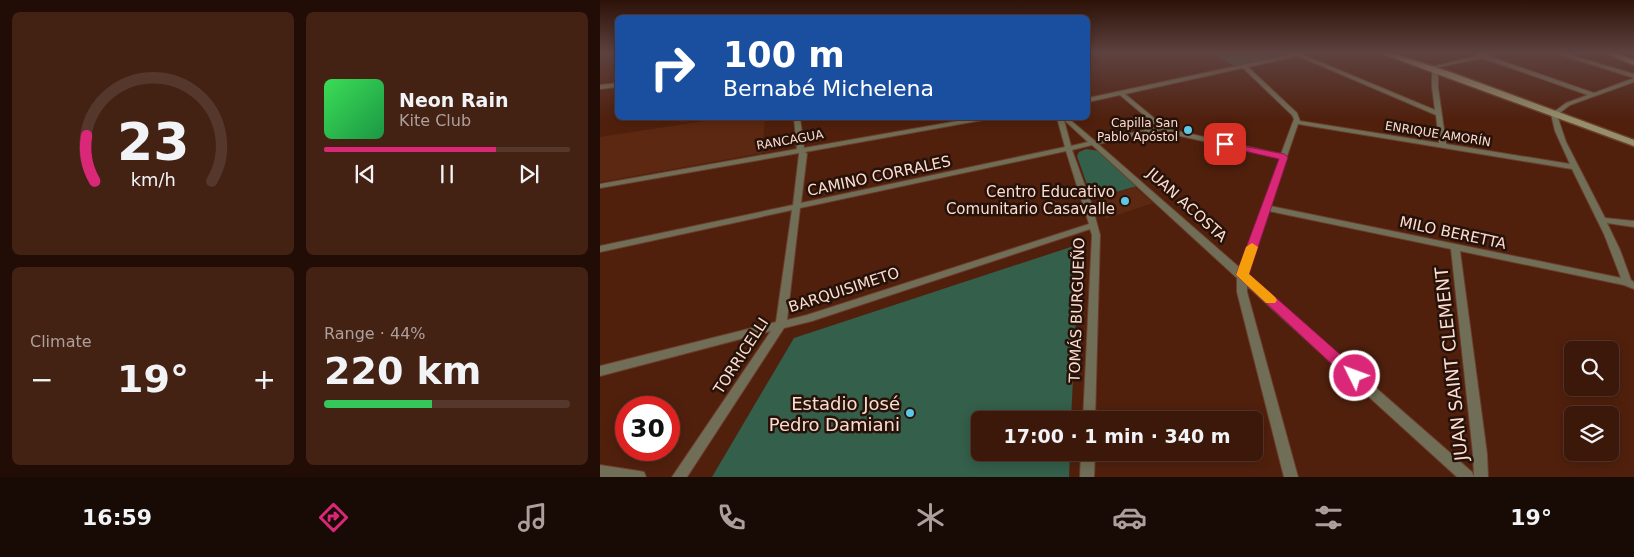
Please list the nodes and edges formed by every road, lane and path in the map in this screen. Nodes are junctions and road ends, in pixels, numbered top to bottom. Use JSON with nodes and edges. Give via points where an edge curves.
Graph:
{"nodes":[{"id":1,"x":1205,"y":75,"type":"edge"},
{"id":2,"x":1254,"y":75,"type":"edge"},
{"id":3,"x":1347,"y":75,"type":"edge"},
{"id":4,"x":1433,"y":75,"type":"edge"},
{"id":5,"x":1449,"y":75,"type":"edge"},
{"id":6,"x":1538,"y":75,"type":"edge"},
{"id":7,"x":1634,"y":80,"type":"edge"},
{"id":8,"x":615,"y":85,"type":"edge"},
{"id":9,"x":600,"y":87,"type":"edge"},
{"id":10,"x":1120,"y":93,"type":"junction"},
{"id":11,"x":1595,"y":95,"type":"junction"},
{"id":12,"x":1090,"y":100,"type":"edge"},
{"id":13,"x":1439,"y":114,"type":"junction"},
{"id":14,"x":1554,"y":114,"type":"junction"},
{"id":15,"x":797,"y":120,"type":"edge"},
{"id":16,"x":973,"y":120,"type":"edge"},
{"id":17,"x":1060,"y":120,"type":"edge"},
{"id":18,"x":1067,"y":120,"type":"edge"},
{"id":19,"x":1296,"y":122,"type":"junction"},
{"id":20,"x":1323,"y":126,"type":"junction"},
{"id":21,"x":1163,"y":128,"type":"junction"},
{"id":22,"x":1292,"y":132,"type":"junction"},
{"id":23,"x":1096,"y":143,"type":"junction"},
{"id":24,"x":1634,"y":143,"type":"edge"},
{"id":25,"x":1443,"y":146,"type":"junction"},
{"id":26,"x":802,"y":150,"type":"junction"},
{"id":27,"x":1068,"y":150,"type":"junction"},
{"id":28,"x":1284,"y":157,"type":"junction"},
{"id":29,"x":1575,"y":167,"type":"junction"},
{"id":30,"x":600,"y":186,"type":"edge"},
{"id":31,"x":796,"y":207,"type":"junction"},
{"id":32,"x":1266,"y":208,"type":"junction"},
{"id":33,"x":1602,"y":220,"type":"junction"},
{"id":34,"x":1634,"y":224,"type":"edge"},
{"id":35,"x":1094,"y":225,"type":"junction"},
{"id":36,"x":1455,"y":247,"type":"junction"},
{"id":37,"x":600,"y":249,"type":"edge"},
{"id":38,"x":1242,"y":275,"type":"junction"},
{"id":39,"x":1630,"y":284,"type":"edge"},
{"id":40,"x":780,"y":326,"type":"junction"},
{"id":41,"x":600,"y":371,"type":"edge"},
{"id":42,"x":1089,"y":411,"type":"edge"},
{"id":43,"x":1088,"y":461,"type":"edge"},
{"id":44,"x":600,"y":471,"type":"edge"},
{"id":45,"x":639,"y":477,"type":"edge"},
{"id":46,"x":679,"y":477,"type":"edge"},
{"id":47,"x":1087,"y":477,"type":"edge"},
{"id":48,"x":1292,"y":477,"type":"edge"},
{"id":49,"x":1467,"y":477,"type":"edge"},
{"id":50,"x":1480,"y":477,"type":"edge"}],
"edges":[{"from":1,"to":10,"type":"street"},
{"from":2,"to":19,"type":"street","via":[[1296,114]]},
{"from":3,"to":13,"type":"street"},
{"from":4,"to":13,"type":"street"},
{"from":5,"to":14,"type":"main road"},
{"from":6,"to":11,"type":"street"},
{"from":7,"to":11,"type":"street"},
{"from":8,"to":9,"type":"street"},
{"from":10,"to":12,"type":"street"},
{"from":10,"to":21,"type":"street"},
{"from":11,"to":14,"type":"street","via":[[1568,104]]},
{"from":13,"to":25,"type":"street"},
{"from":14,"to":24,"type":"main road"},
{"from":14,"to":29,"type":"street"},
{"from":15,"to":26,"type":"street","name":"TORRICELLI"},
{"from":16,"to":26,"type":"street","name":"RANCAGUA"},
{"from":17,"to":27,"type":"street","name":"TOMÁS BURGUEÑO"},
{"from":18,"to":23,"type":"street","name":"JUAN ACOSTA"},
{"from":19,"to":20,"type":"street","name":"ENRIQUE AMORÍN"},
{"from":19,"to":22,"type":"street"},
{"from":20,"to":22,"type":"street"},
{"from":20,"to":25,"type":"street","name":"ENRIQUE AMORÍN"},
{"from":21,"to":23,"type":"street","name":"CAMINO CORRALES"},
{"from":21,"to":28,"type":"street"},
{"from":22,"to":28,"type":"street"},
{"from":23,"to":27,"type":"street","name":"CAMINO CORRALES"},
{"from":23,"to":38,"type":"street","name":"JUAN ACOSTA"},
{"from":25,"to":29,"type":"street","name":"ENRIQUE AMORÍN"},
{"from":26,"to":30,"type":"street","name":"RANCAGUA"},
{"from":26,"to":31,"type":"street","name":"TORRICELLI"},
{"from":27,"to":31,"type":"street","name":"CAMINO CORRALES"},
{"from":27,"to":35,"type":"street","name":"TOMÁS BURGUEÑO"},
{"from":28,"to":32,"type":"street"},
{"from":29,"to":33,"type":"street"},
{"from":31,"to":37,"type":"street","name":"CAMINO CORRALES"},
{"from":31,"to":40,"type":"street","name":"TORRICELLI","via":[[786,304]]},
{"from":32,"to":36,"type":"street","name":"MILO BERETTA"},
{"from":32,"to":38,"type":"street"},
{"from":33,"to":34,"type":"street"},
{"from":33,"to":39,"type":"street"},
{"from":35,"to":40,"type":"street","name":"BARQUISIMETO"},
{"from":35,"to":42,"type":"street","name":"TOMÁS BURGUEÑO"},
{"from":36,"to":39,"type":"street","name":"MILO BERETTA"},
{"from":36,"to":50,"type":"street","name":"JUAN SAINT CLEMENT"},
{"from":38,"to":48,"type":"street","via":[[1242,292]]},
{"from":38,"to":49,"type":"street","name":"JUAN ACOSTA"},
{"from":40,"to":41,"type":"street","name":"BARQUISIMETO"},
{"from":40,"to":46,"type":"street","name":"TORRICELLI"},
{"from":43,"to":47,"type":"street"},
{"from":44,"to":45,"type":"street"}]}
